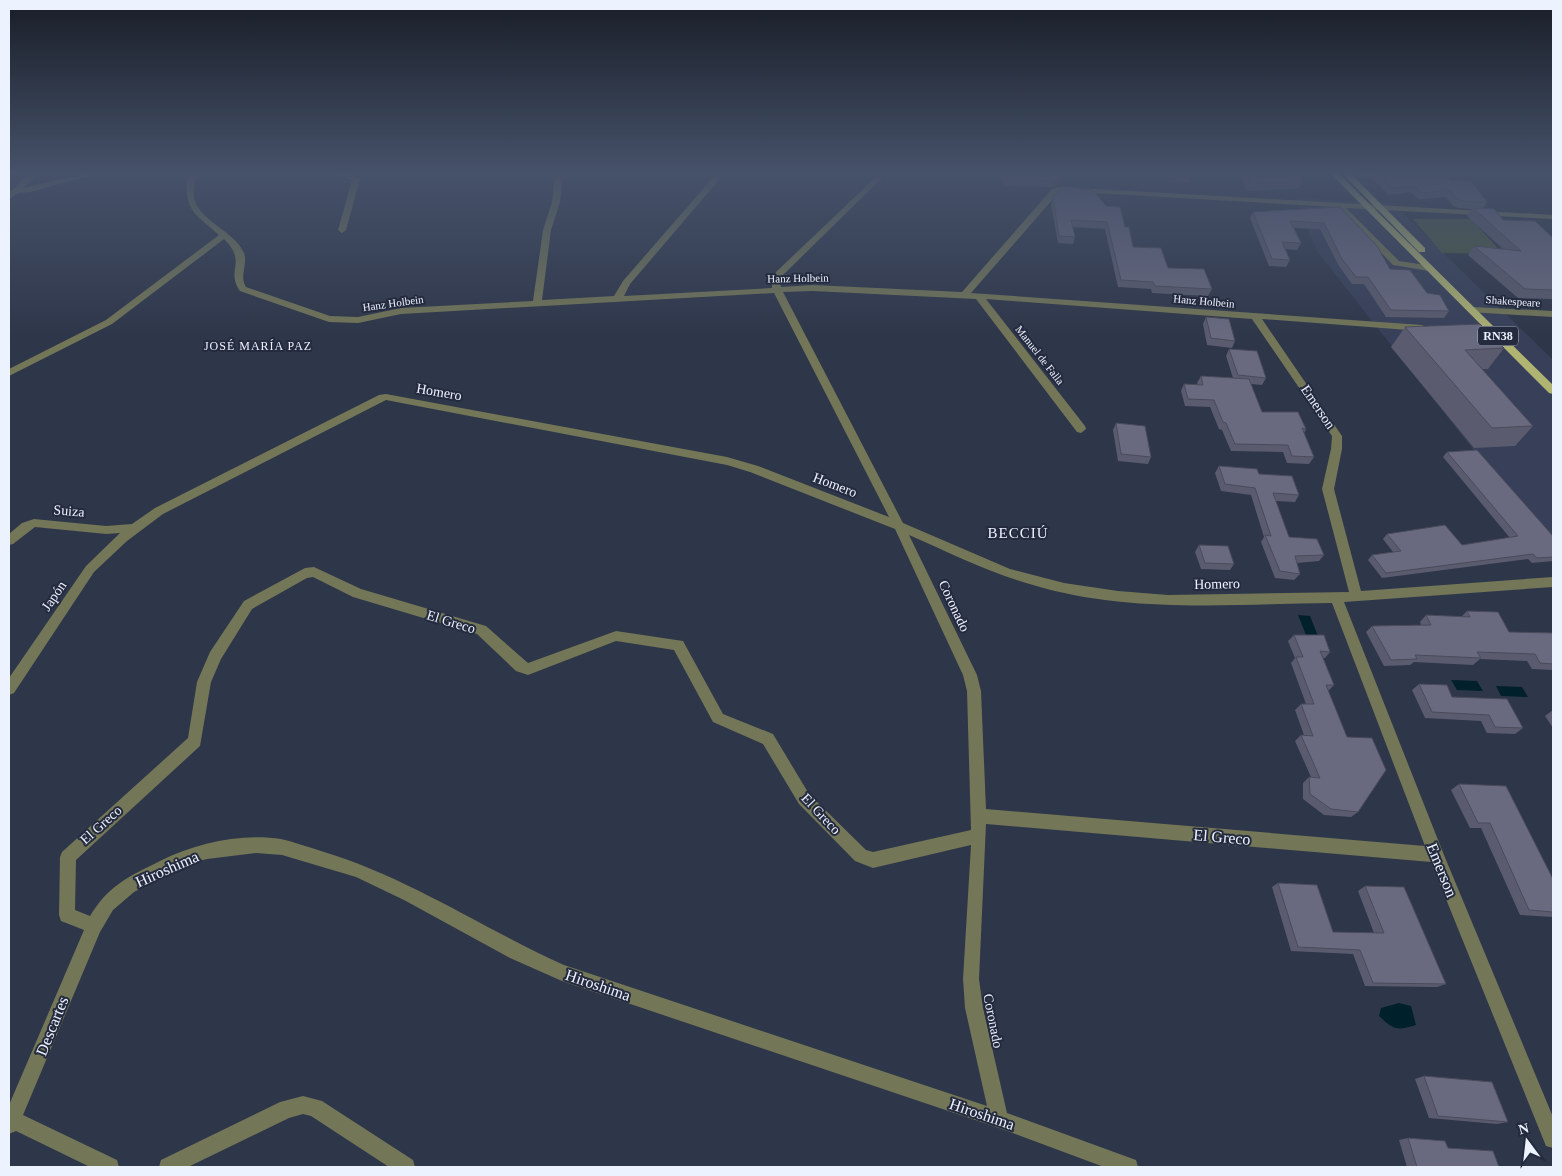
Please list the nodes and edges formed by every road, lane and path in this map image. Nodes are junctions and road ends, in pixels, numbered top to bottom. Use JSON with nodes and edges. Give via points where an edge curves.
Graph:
{"nodes":[{"id":1,"x":219,"y":229,"type":"edge"},
{"id":2,"x":547,"y":229,"type":"edge"},
{"id":3,"x":673,"y":229,"type":"edge"},
{"id":4,"x":825,"y":229,"type":"edge"},
{"id":5,"x":1022,"y":229,"type":"edge"},
{"id":6,"x":1361,"y":229,"type":"edge"},
{"id":7,"x":1390,"y":229,"type":"edge"},
{"id":8,"x":1401,"y":229,"type":"edge"},
{"id":9,"x":225,"y":234,"type":"junction"},
{"id":10,"x":1429,"y":268,"type":"junction"},
{"id":11,"x":1444,"y":281,"type":"junction"},
{"id":12,"x":777,"y":289,"type":"junction"},
{"id":13,"x":964,"y":295,"type":"junction"},
{"id":14,"x":979,"y":296,"type":"junction"},
{"id":15,"x":618,"y":298,"type":"junction"},
{"id":16,"x":537,"y":302,"type":"junction"},
{"id":17,"x":1472,"y":310,"type":"junction"},
{"id":18,"x":1553,"y":314,"type":"edge"},
{"id":19,"x":1256,"y":317,"type":"junction"},
{"id":20,"x":1432,"y":329,"type":"edge"},
{"id":21,"x":1478,"y":333,"type":"edge"},
{"id":22,"x":1497,"y":334,"type":"junction"},
{"id":23,"x":9,"y":373,"type":"edge"},
{"id":24,"x":1553,"y":391,"type":"edge"},
{"id":25,"x":1081,"y":429,"type":"dead end"},
{"id":26,"x":899,"y":526,"type":"junction"},
{"id":27,"x":133,"y":528,"type":"junction"},
{"id":28,"x":11,"y":537,"type":"edge"},
{"id":29,"x":1553,"y":582,"type":"edge"},
{"id":30,"x":1356,"y":595,"type":"junction"},
{"id":31,"x":1336,"y":598,"type":"junction"},
{"id":32,"x":9,"y":689,"type":"edge"},
{"id":33,"x":978,"y":816,"type":"junction"},
{"id":34,"x":979,"y":836,"type":"junction"},
{"id":35,"x":1436,"y":855,"type":"junction"},
{"id":36,"x":94,"y":926,"type":"junction"},
{"id":37,"x":999,"y":1119,"type":"junction"},
{"id":38,"x":11,"y":1122,"type":"edge"},
{"id":39,"x":1553,"y":1139,"type":"edge"},
{"id":40,"x":110,"y":1167,"type":"edge"},
{"id":41,"x":168,"y":1167,"type":"edge"},
{"id":42,"x":406,"y":1167,"type":"edge"},
{"id":43,"x":1129,"y":1167,"type":"edge"}],
"edges":[{"from":1,"to":9,"type":"street","name":"Hanz Holbein"},
{"from":2,"to":16,"type":"street"},
{"from":3,"to":15,"type":"street"},
{"from":4,"to":12,"type":"street","via":[[779,274]]},
{"from":5,"to":13,"type":"street"},
{"from":6,"to":10,"type":"street","via":[[1396,263]]},
{"from":7,"to":10,"type":"main road","number":"RN38"},
{"from":8,"to":11,"type":"main road","number":"RN38","via":[[1429,258]]},
{"from":9,"to":16,"type":"street","name":"Hanz Holbein","via":[[241,256],[238,280],[243,289],[329,319],[358,320],[401,311]]},
{"from":9,"to":23,"type":"street","via":[[109,322]]},
{"from":10,"to":11,"type":"main road","number":"RN38"},
{"from":11,"to":17,"type":"main road","number":"RN38"},
{"from":12,"to":13,"type":"street","name":"Hanz Holbein","via":[[826,288]]},
{"from":12,"to":15,"type":"street","name":"Hanz Holbein"},
{"from":12,"to":26,"type":"street","name":"Coronado"},
{"from":13,"to":14,"type":"street","name":"Hanz Holbein"},
{"from":14,"to":19,"type":"street","name":"Hanz Holbein"},
{"from":14,"to":25,"type":"street","name":"Manuel de Falla"},
{"from":15,"to":16,"type":"street","name":"Hanz Holbein"},
{"from":17,"to":18,"type":"street","name":"Shakespeare"},
{"from":17,"to":22,"type":"main road","number":"RN38"},
{"from":19,"to":20,"type":"street","name":"Hanz Holbein"},
{"from":19,"to":30,"type":"street","name":"Emerson","via":[[1338,436],[1328,489]]},
{"from":21,"to":22,"type":"street"},
{"from":22,"to":24,"type":"main road","number":"RN38"},
{"from":26,"to":27,"type":"street","name":"Homero","via":[[727,460],[386,397],[159,511]]},
{"from":26,"to":31,"type":"street","name":"Homero","via":[[1006,572],[1064,588],[1168,600]]},
{"from":26,"to":33,"type":"street","name":"Coronado","via":[[970,675],[974,691]]},
{"from":27,"to":28,"type":"street","name":"Suiza","via":[[106,530],[34,523]]},
{"from":27,"to":32,"type":"street","name":"Japón","via":[[90,569]]},
{"from":29,"to":30,"type":"street","name":"Homero"},
{"from":30,"to":31,"type":"street","name":"Homero"},
{"from":31,"to":35,"type":"street","name":"Emerson"},
{"from":33,"to":34,"type":"street","name":"Coronado"},
{"from":33,"to":35,"type":"street","name":"El Greco"},
{"from":34,"to":36,"type":"street","name":"El Greco","via":[[873,860],[861,856],[804,799],[768,739],[718,718],[678,645],[616,636],[528,669],[521,667],[481,630],[357,593],[314,572],[305,573],[248,605],[215,656],[204,682],[195,741],[68,856],[67,915]]},
{"from":34,"to":37,"type":"street","name":"Coronado","via":[[971,979],[974,1008]]},
{"from":35,"to":39,"type":"street","name":"Emerson"},
{"from":36,"to":37,"type":"street","name":"Hiroshima","via":[[107,904],[128,886],[185,857],[256,845],[282,847],[358,870],[562,973]]},
{"from":36,"to":38,"type":"street","name":"Descartes"},
{"from":37,"to":43,"type":"street","name":"Hiroshima"},
{"from":38,"to":40,"type":"street"},
{"from":41,"to":42,"type":"street","via":[[287,1109],[303,1105],[314,1108]]}]}
